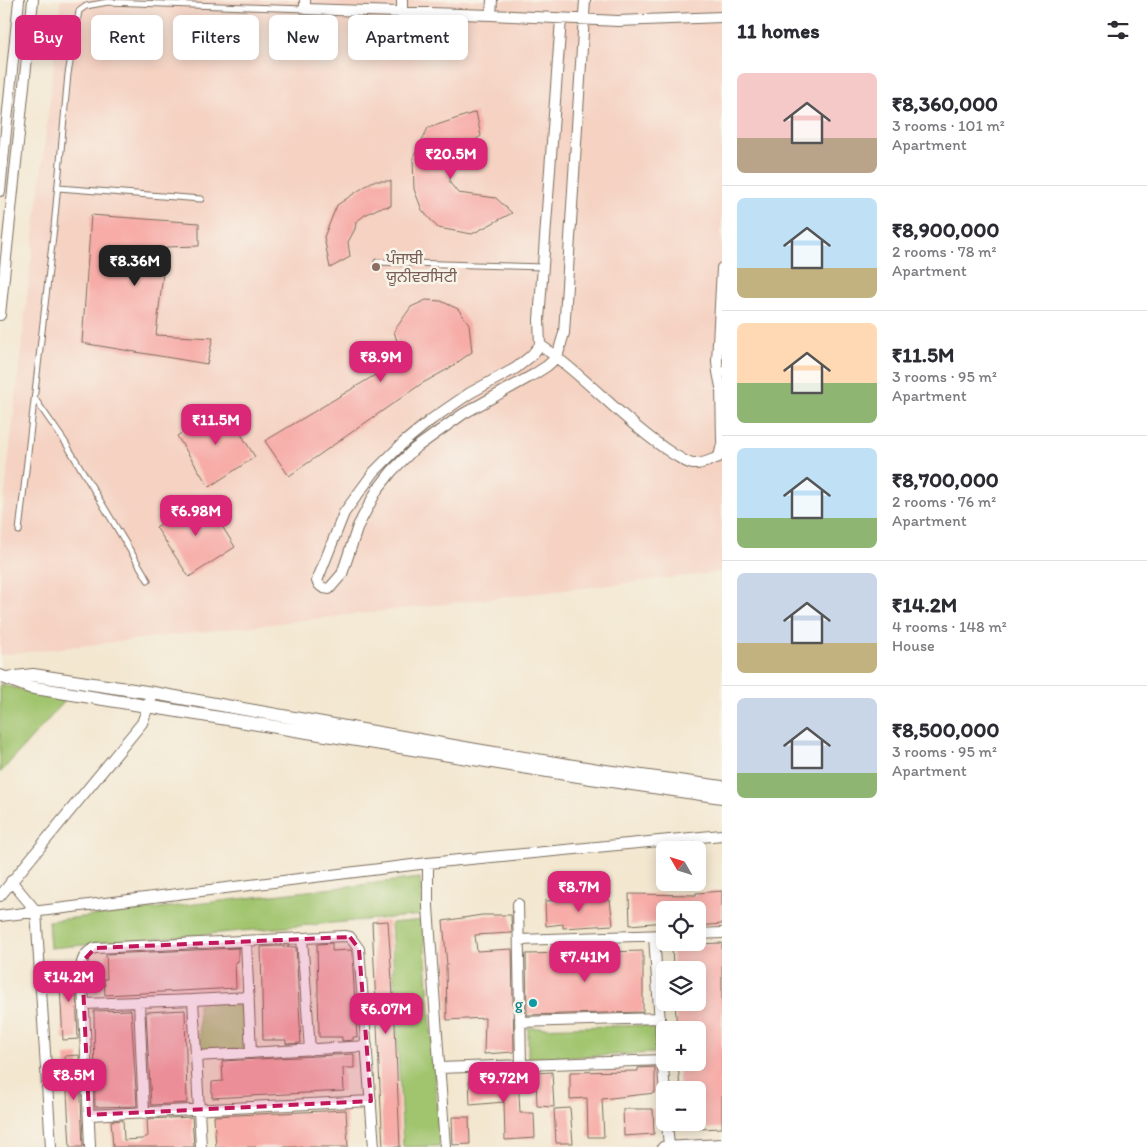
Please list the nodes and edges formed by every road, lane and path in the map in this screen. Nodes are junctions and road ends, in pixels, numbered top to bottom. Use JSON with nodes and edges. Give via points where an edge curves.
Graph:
{"nodes":[{"id":1,"x":13,"y":0,"type":"edge"},
{"id":2,"x":19,"y":0,"type":"edge"},
{"id":3,"x":402,"y":0,"type":"edge"},
{"id":4,"x":492,"y":0,"type":"edge"},
{"id":5,"x":585,"y":0,"type":"edge"},
{"id":6,"x":33,"y":1,"type":"edge"},
{"id":7,"x":305,"y":4,"type":"edge"},
{"id":8,"x":402,"y":12,"type":"junction"},
{"id":9,"x":491,"y":15,"type":"junction"},
{"id":10,"x":722,"y":17,"type":"edge"},
{"id":11,"x":561,"y":19,"type":"junction"},
{"id":12,"x":584,"y":19,"type":"junction"},
{"id":13,"x":58,"y":188,"type":"junction"},
{"id":14,"x":0,"y":191,"type":"edge"},
{"id":15,"x":201,"y":199,"type":"dead end"},
{"id":16,"x":378,"y":262,"type":"dead end"},
{"id":17,"x":544,"y":267,"type":"junction"},
{"id":18,"x":722,"y":268,"type":"edge"},
{"id":19,"x":0,"y":315,"type":"edge"},
{"id":20,"x":540,"y":345,"type":"junction"},
{"id":21,"x":557,"y":357,"type":"junction"},
{"id":22,"x":720,"y":372,"type":"edge"},
{"id":23,"x":35,"y":399,"type":"junction"},
{"id":24,"x":722,"y":442,"type":"edge"},
{"id":25,"x":19,"y":530,"type":"dead end"},
{"id":26,"x":148,"y":580,"type":"dead end"},
{"id":27,"x":4,"y":677,"type":"edge"},
{"id":28,"x":151,"y":699,"type":"junction"},
{"id":29,"x":682,"y":786,"type":"junction"},
{"id":30,"x":722,"y":787,"type":"edge"},
{"id":31,"x":722,"y":797,"type":"edge"},
{"id":32,"x":722,"y":835,"type":"edge"},
{"id":33,"x":428,"y":863,"type":"junction"},
{"id":34,"x":11,"y":881,"type":"junction"},
{"id":35,"x":0,"y":896,"type":"edge"},
{"id":36,"x":518,"y":904,"type":"dead end"},
{"id":37,"x":36,"y":911,"type":"junction"},
{"id":38,"x":0,"y":916,"type":"edge"},
{"id":39,"x":722,"y":933,"type":"edge"},
{"id":40,"x":706,"y":934,"type":"edge"},
{"id":41,"x":654,"y":936,"type":"joint"},
{"id":42,"x":302,"y":938,"type":"junction"},
{"id":43,"x":519,"y":940,"type":"junction"},
{"id":44,"x":246,"y":941,"type":"junction"},
{"id":45,"x":249,"y":997,"type":"junction"},
{"id":46,"x":193,"y":1000,"type":"junction"},
{"id":47,"x":139,"y":1002,"type":"junction"},
{"id":48,"x":84,"y":1004,"type":"junction"},
{"id":49,"x":660,"y":1018,"type":"junction"},
{"id":50,"x":660,"y":1021,"type":"edge"},
{"id":51,"x":520,"y":1022,"type":"junction"},
{"id":52,"x":367,"y":1046,"type":"junction"},
{"id":53,"x":310,"y":1050,"type":"junction"},
{"id":54,"x":252,"y":1053,"type":"junction"},
{"id":55,"x":196,"y":1056,"type":"junction"},
{"id":56,"x":656,"y":1060,"type":"edge"},
{"id":57,"x":521,"y":1065,"type":"junction"},
{"id":58,"x":439,"y":1068,"type":"junction"},
{"id":59,"x":371,"y":1101,"type":"junction"},
{"id":60,"x":199,"y":1111,"type":"junction"},
{"id":61,"x":144,"y":1113,"type":"junction"},
{"id":62,"x":89,"y":1115,"type":"junction"},
{"id":63,"x":668,"y":1131,"type":"edge"},
{"id":64,"x":722,"y":1144,"type":"edge"},
{"id":65,"x":51,"y":1147,"type":"edge"},
{"id":66,"x":90,"y":1147,"type":"edge"},
{"id":67,"x":201,"y":1147,"type":"edge"},
{"id":68,"x":374,"y":1147,"type":"edge"},
{"id":69,"x":445,"y":1147,"type":"edge"},
{"id":70,"x":664,"y":1147,"type":"edge"},
{"id":71,"x":669,"y":1147,"type":"edge"}],
"edges":[{"from":1,"to":2,"type":"street"},
{"from":2,"to":6,"type":"street"},
{"from":2,"to":14,"type":"street"},
{"from":3,"to":8,"type":"street"},
{"from":4,"to":9,"type":"street"},
{"from":5,"to":12,"type":"street"},
{"from":6,"to":19,"type":"street"},
{"from":7,"to":8,"type":"street"},
{"from":7,"to":13,"type":"lane","via":[[108,2],[86,6],[79,11],[68,74]]},
{"from":8,"to":9,"type":"street"},
{"from":9,"to":11,"type":"street"},
{"from":10,"to":12,"type":"street"},
{"from":11,"to":12,"type":"street"},
{"from":11,"to":17,"type":"street"},
{"from":12,"to":21,"type":"street","via":[[564,333]]},
{"from":13,"to":15,"type":"lane"},
{"from":13,"to":23,"type":"lane"},
{"from":16,"to":17,"type":"lane"},
{"from":17,"to":20,"type":"street"},
{"from":18,"to":22,"type":"street","via":[[717,360]]},
{"from":20,"to":21,"type":"street"},
{"from":20,"to":21,"type":"street","via":[[516,368],[470,393],[432,419],[374,472],[344,513],[317,581],[319,585],[329,589],[342,574],[368,506],[377,490],[408,455],[463,414],[533,375]]},
{"from":21,"to":24,"type":"street","via":[[628,420],[684,460],[692,464],[705,463],[719,457]]},
{"from":22,"to":24,"type":"street"},
{"from":23,"to":25,"type":"lane"},
{"from":23,"to":26,"type":"lane"},
{"from":27,"to":28,"type":"street","via":[[29,687]]},
{"from":28,"to":29,"type":"street","via":[[572,775]]},
{"from":28,"to":34,"type":"street","via":[[142,723]]},
{"from":29,"to":30,"type":"street"},
{"from":29,"to":31,"type":"street"},
{"from":32,"to":33,"type":"street"},
{"from":33,"to":37,"type":"street"},
{"from":33,"to":58,"type":"street"},
{"from":34,"to":35,"type":"street"},
{"from":34,"to":37,"type":"street"},
{"from":36,"to":43,"type":"street"},
{"from":37,"to":38,"type":"street"},
{"from":37,"to":65,"type":"street"},
{"from":39,"to":40,"type":"street"},
{"from":41,"to":43,"type":"street"},
{"from":41,"to":49,"type":"street"},
{"from":42,"to":44,"type":"street"},
{"from":42,"to":52,"type":"street","via":[[345,936],[355,942],[359,949]]},
{"from":42,"to":53,"type":"street"},
{"from":43,"to":51,"type":"street"},
{"from":44,"to":45,"type":"street"},
{"from":44,"to":48,"type":"street","via":[[89,950],[82,962]]},
{"from":45,"to":46,"type":"street"},
{"from":45,"to":54,"type":"street"},
{"from":46,"to":47,"type":"street"},
{"from":46,"to":55,"type":"street"},
{"from":47,"to":48,"type":"street"},
{"from":47,"to":61,"type":"street"},
{"from":48,"to":62,"type":"street"},
{"from":49,"to":50,"type":"street"},
{"from":49,"to":51,"type":"street"},
{"from":51,"to":57,"type":"street"},
{"from":52,"to":53,"type":"street"},
{"from":52,"to":59,"type":"street"},
{"from":53,"to":54,"type":"street"},
{"from":54,"to":55,"type":"street"},
{"from":55,"to":60,"type":"street"},
{"from":56,"to":57,"type":"street"},
{"from":57,"to":58,"type":"street"},
{"from":58,"to":69,"type":"street"},
{"from":59,"to":60,"type":"street"},
{"from":59,"to":68,"type":"street"},
{"from":60,"to":61,"type":"street"},
{"from":60,"to":67,"type":"street"},
{"from":61,"to":62,"type":"street"},
{"from":62,"to":66,"type":"street"},
{"from":63,"to":71,"type":"street"},
{"from":64,"to":71,"type":"street"},
{"from":70,"to":71,"type":"street"}]}
